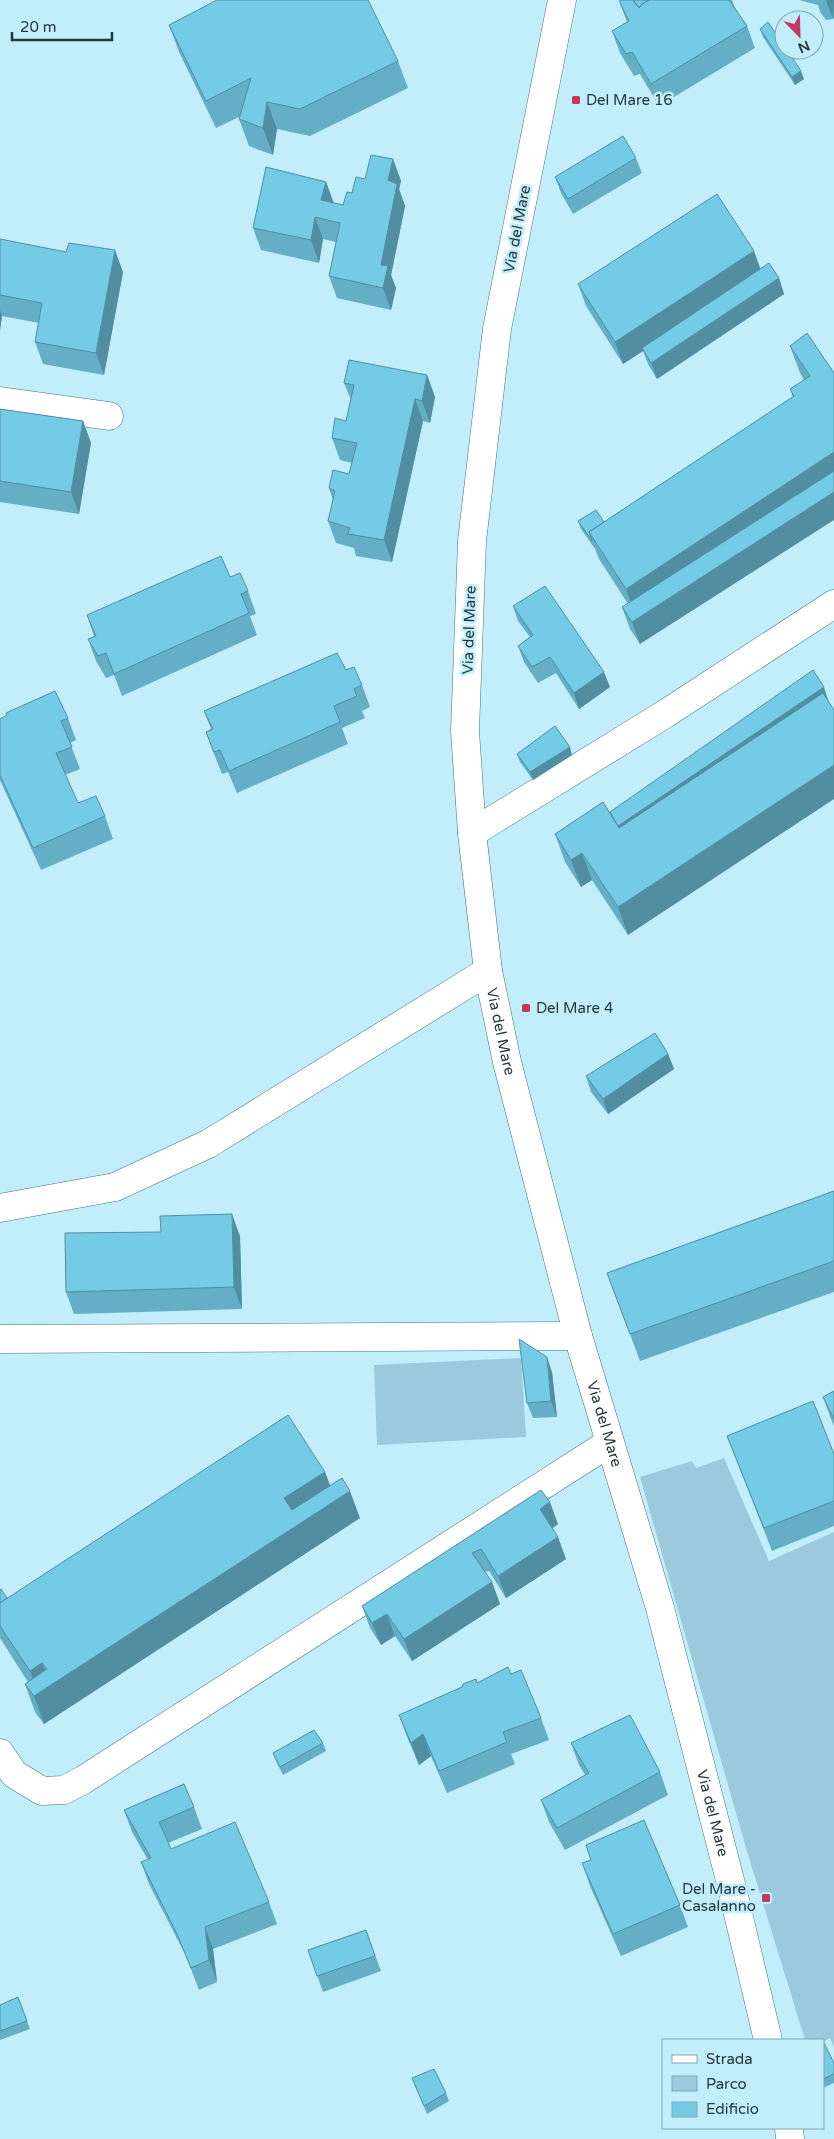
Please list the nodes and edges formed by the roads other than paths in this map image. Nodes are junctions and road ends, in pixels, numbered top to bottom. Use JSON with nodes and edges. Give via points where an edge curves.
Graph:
{"nodes":[{"id":1,"x":562,"y":0,"type":"edge"},
{"id":2,"x":0,"y":402,"type":"edge"},
{"id":3,"x":109,"y":416,"type":"dead end"},
{"id":4,"x":834,"y":604,"type":"edge"},
{"id":5,"x":472,"y":833,"type":"junction"},
{"id":6,"x":488,"y":972,"type":"junction"},
{"id":7,"x":0,"y":1208,"type":"edge"},
{"id":8,"x":578,"y":1336,"type":"junction"},
{"id":9,"x":0,"y":1339,"type":"edge"},
{"id":10,"x":609,"y":1443,"type":"junction"},
{"id":11,"x":0,"y":1753,"type":"edge"},
{"id":12,"x":768,"y":2039,"type":"edge"}],
"edges":[{"from":1,"to":5,"type":"street","name":"Via del Mare","via":[[497,328],[472,541],[465,731]]},
{"from":2,"to":3,"type":"street"},
{"from":4,"to":5,"type":"street","via":[[665,714]]},
{"from":5,"to":6,"type":"street","name":"Via del Mare"},
{"from":6,"to":7,"type":"street","via":[[208,1144],[115,1188]]},
{"from":6,"to":8,"type":"street","name":"Via del Mare","via":[[507,1062]]},
{"from":8,"to":9,"type":"street"},
{"from":8,"to":10,"type":"street","name":"Via del Mare"},
{"from":10,"to":11,"type":"street","via":[[64,1790],[42,1791],[14,1774]]},
{"from":10,"to":12,"type":"street","name":"Via del Mare","via":[[660,1608]]}]}
